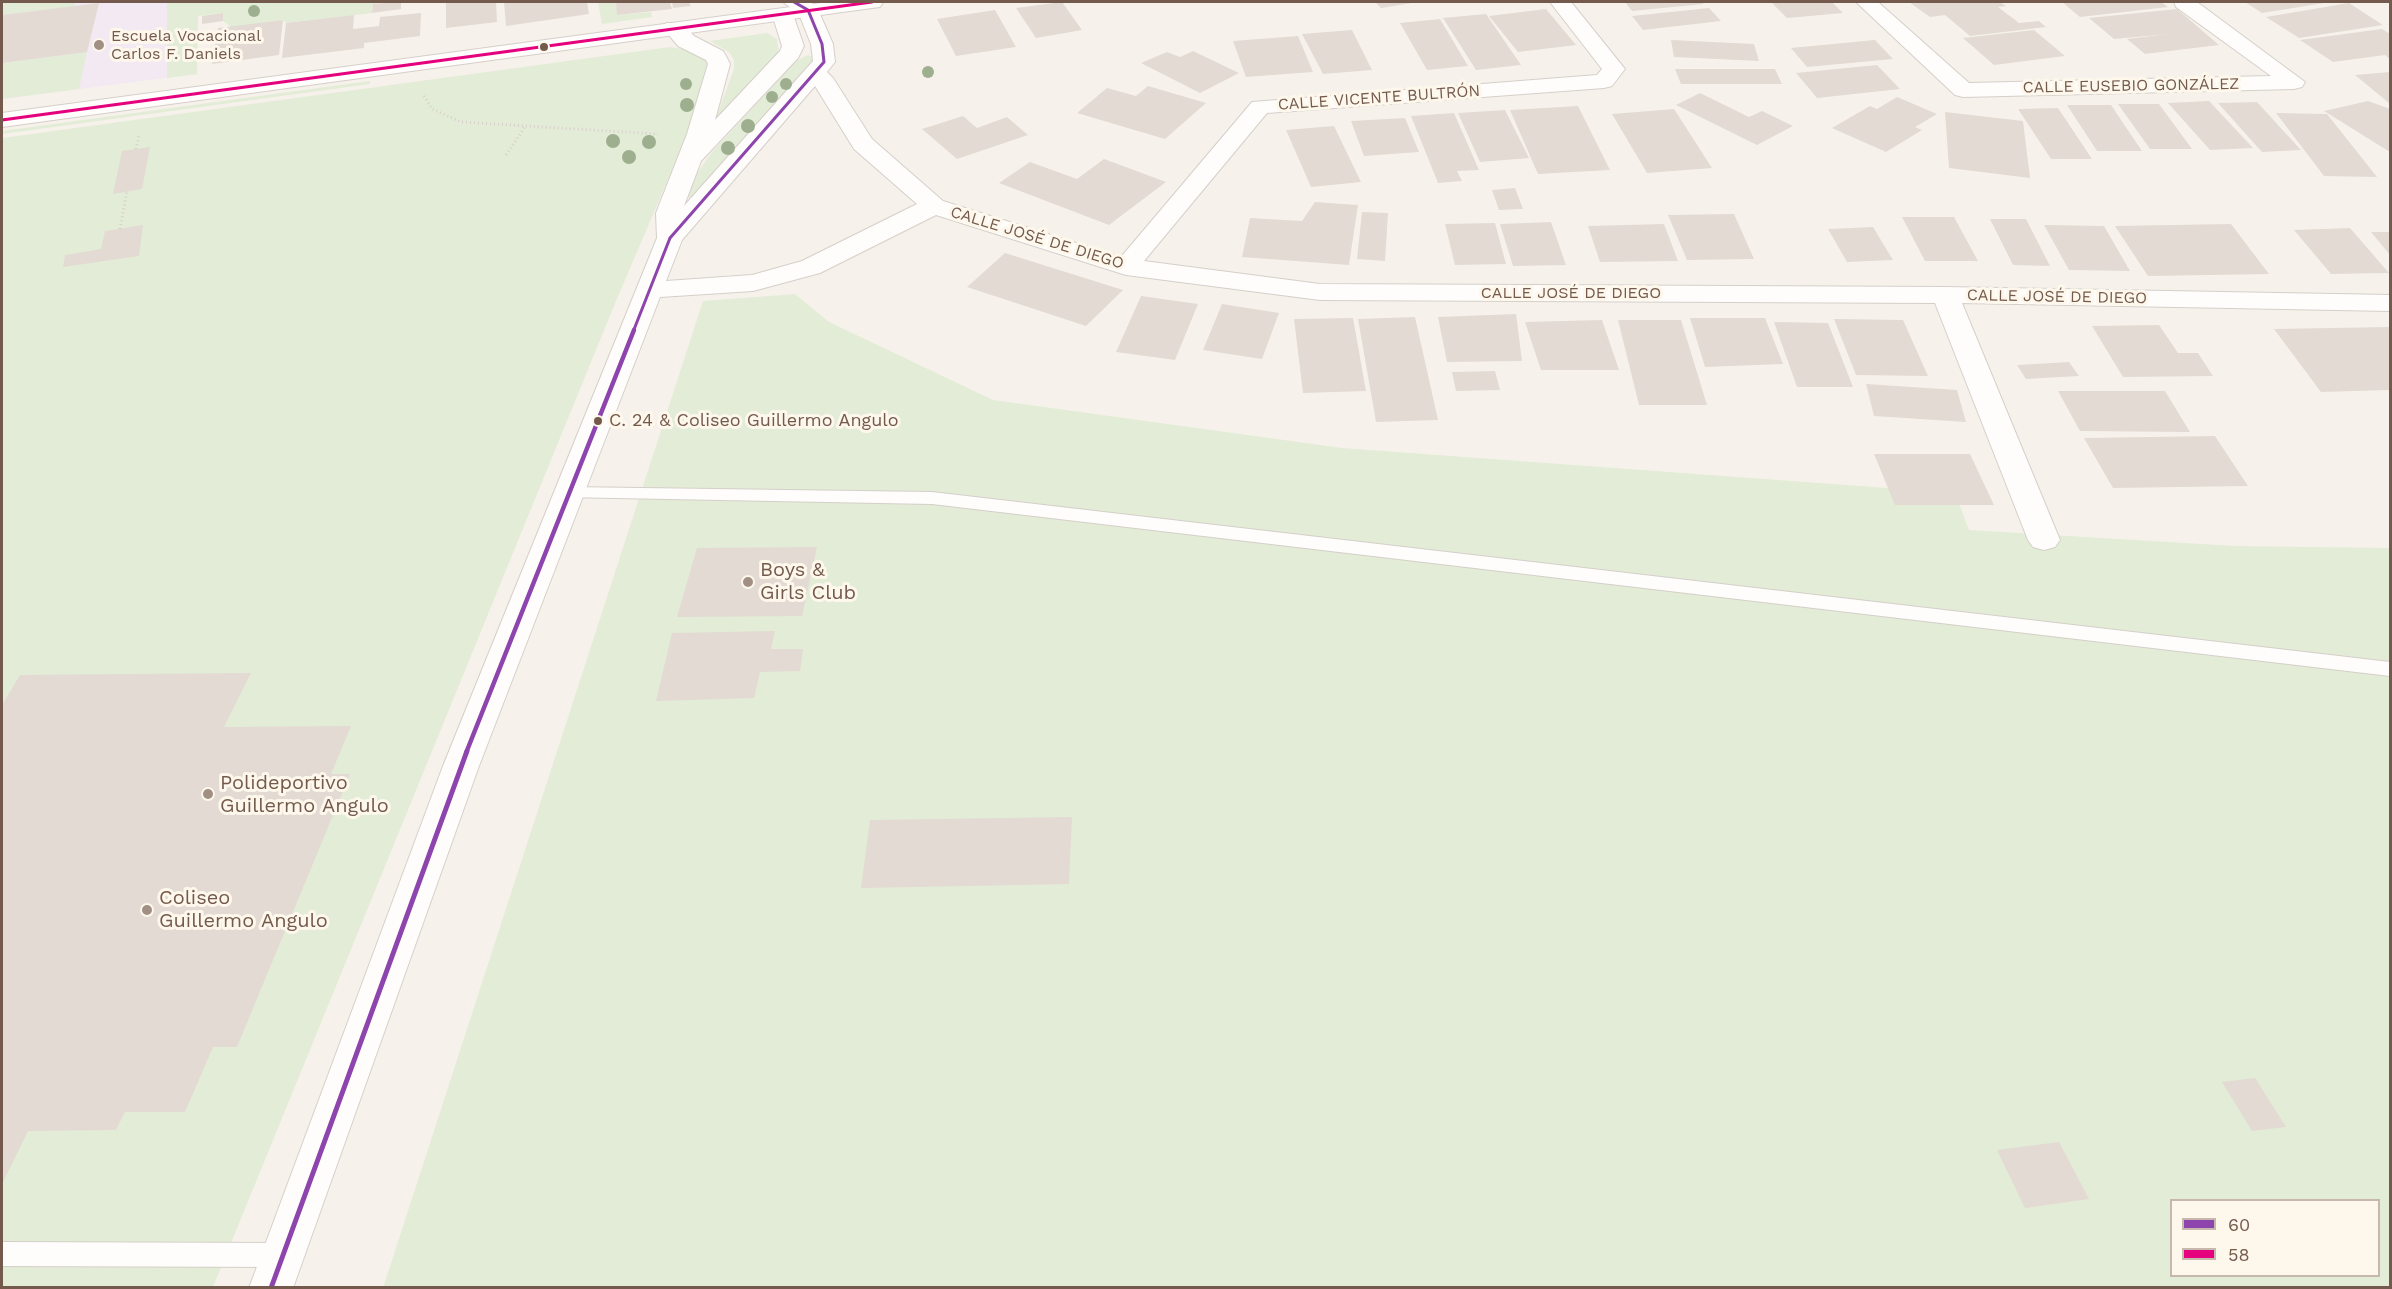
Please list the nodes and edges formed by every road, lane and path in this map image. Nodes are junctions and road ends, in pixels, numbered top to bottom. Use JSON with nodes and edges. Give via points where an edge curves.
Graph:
{"nodes":[{"id":1,"x":872,"y":2,"type":"edge"},
{"id":2,"x":1560,"y":2,"type":"edge"},
{"id":3,"x":1866,"y":2,"type":"edge"},
{"id":4,"x":2184,"y":2,"type":"edge"},
{"id":5,"x":795,"y":8,"type":"edge"},
{"id":6,"x":674,"y":28,"type":"junction"},
{"id":7,"x":822,"y":78,"type":"dead end"},
{"id":8,"x":422,"y":92,"type":"dead end"},
{"id":9,"x":2,"y":120,"type":"edge"},
{"id":10,"x":525,"y":126,"type":"junction"},
{"id":11,"x":664,"y":135,"type":"dead end"},
{"id":12,"x":506,"y":155,"type":"dead end"},
{"id":13,"x":691,"y":159,"type":"junction"},
{"id":14,"x":127,"y":191,"type":"dead end"},
{"id":15,"x":934,"y":206,"type":"junction"},
{"id":16,"x":120,"y":229,"type":"dead end"},
{"id":17,"x":670,"y":238,"type":"junction"},
{"id":18,"x":1126,"y":267,"type":"junction"},
{"id":19,"x":649,"y":290,"type":"junction"},
{"id":20,"x":1945,"y":295,"type":"junction"},
{"id":21,"x":2391,"y":303,"type":"edge"},
{"id":22,"x":568,"y":493,"type":"junction"},
{"id":23,"x":2044,"y":540,"type":"dead end"},
{"id":24,"x":2391,"y":669,"type":"edge"},
{"id":25,"x":2,"y":1254,"type":"edge"},
{"id":26,"x":276,"y":1271,"type":"edge"}],
"edges":[{"from":1,"to":5,"type":"street"},
{"from":2,"to":18,"type":"street","name":"CALLE VICENTE BULTRÓN","via":[[1614,69],[1604,81],[1260,107]]},
{"from":3,"to":4,"type":"street","name":"CALLE EUSEBIO GONZÁLEZ","via":[[1963,90],[2294,82]]},
{"from":5,"to":6,"type":"street"},
{"from":5,"to":13,"type":"street","via":[[790,53]]},
{"from":5,"to":17,"type":"street","via":[[822,44],[824,62]]},
{"from":6,"to":9,"type":"street"},
{"from":6,"to":13,"type":"street","via":[[686,41],[716,56],[719,64]]},
{"from":7,"to":15,"type":"street","name":"CALLE JOSÉ DE DIEGO","via":[[863,144]]},
{"from":8,"to":10,"type":"path","via":[[432,109],[448,118]]},
{"from":10,"to":11,"type":"path"},
{"from":10,"to":12,"type":"path"},
{"from":13,"to":17,"type":"street","via":[[669,213]]},
{"from":14,"to":16,"type":"path"},
{"from":15,"to":18,"type":"street","name":"CALLE JOSÉ DE DIEGO"},
{"from":15,"to":19,"type":"street","via":[[812,267],[753,283]]},
{"from":17,"to":19,"type":"street"},
{"from":18,"to":20,"type":"street","name":"CALLE JOSÉ DE DIEGO","via":[[1320,291]]},
{"from":19,"to":22,"type":"street"},
{"from":20,"to":21,"type":"street","name":"CALLE JOSÉ DE DIEGO"},
{"from":20,"to":23,"type":"street"},
{"from":22,"to":24,"type":"lane","via":[[932,498]]},
{"from":22,"to":26,"type":"street","via":[[457,777]]},
{"from":25,"to":26,"type":"lane"}]}
